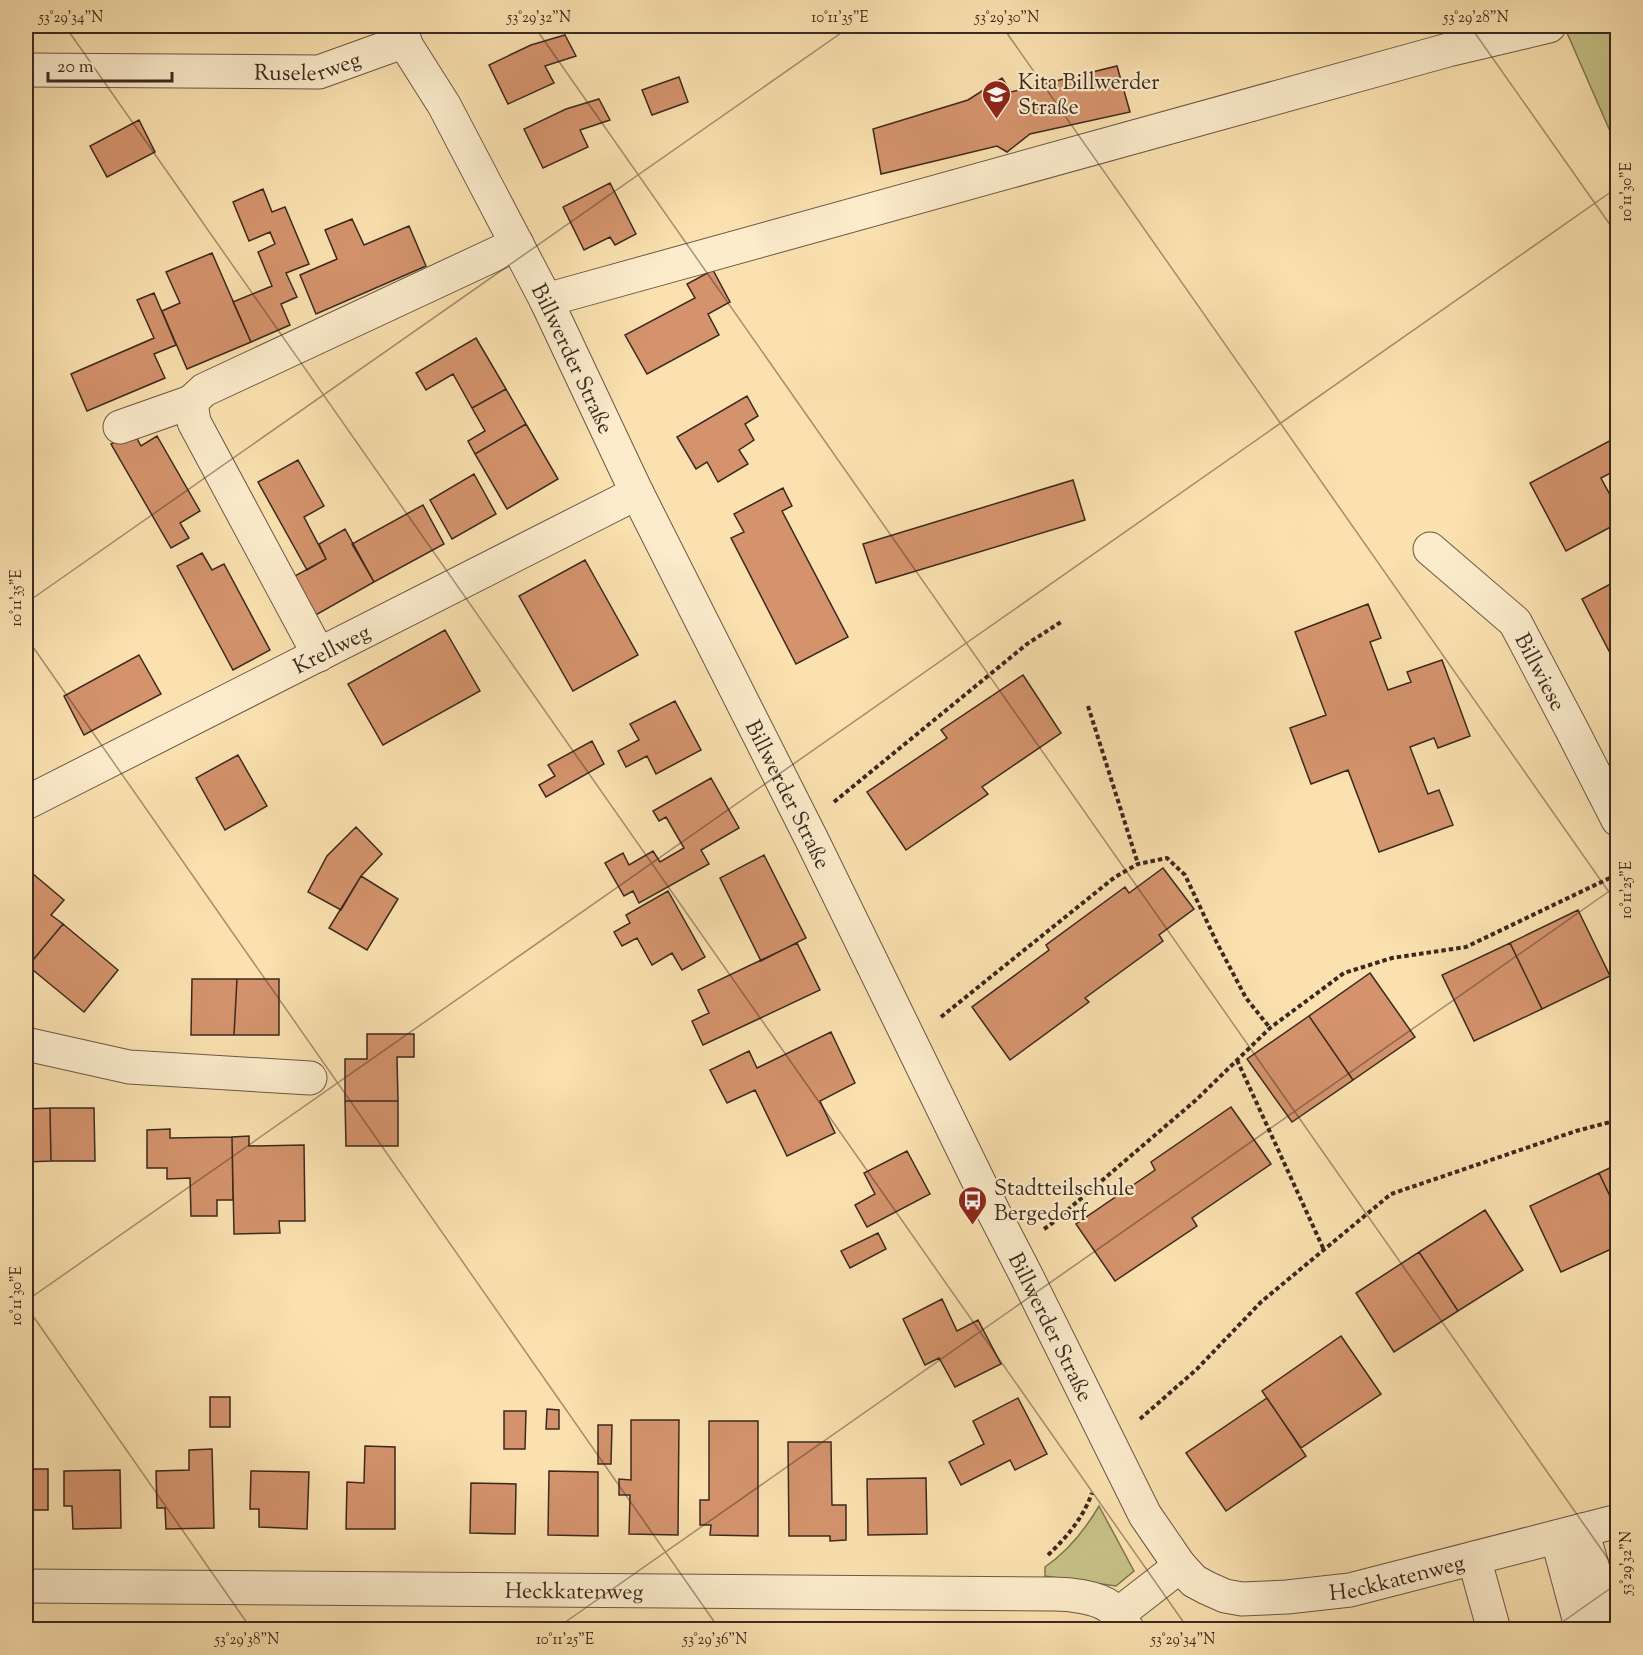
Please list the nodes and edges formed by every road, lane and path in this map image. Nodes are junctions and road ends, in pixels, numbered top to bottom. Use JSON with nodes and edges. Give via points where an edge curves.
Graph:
{"nodes":[{"id":1,"x":1549,"y":26,"type":"edge"},
{"id":2,"x":399,"y":33,"type":"edge"},
{"id":3,"x":26,"y":70,"type":"edge"},
{"id":4,"x":517,"y":244,"type":"junction"},
{"id":5,"x":546,"y":300,"type":"junction"},
{"id":6,"x":191,"y":402,"type":"junction"},
{"id":7,"x":120,"y":427,"type":"dead end"},
{"id":8,"x":637,"y":493,"type":"junction"},
{"id":9,"x":1431,"y":549,"type":"dead end"},
{"id":10,"x":1061,"y":622,"type":"dead end"},
{"id":11,"x":319,"y":655,"type":"junction"},
{"id":12,"x":1088,"y":706,"type":"dead end"},
{"id":13,"x":26,"y":803,"type":"edge"},
{"id":14,"x":1617,"y":820,"type":"edge"},
{"id":15,"x":804,"y":826,"type":"junction"},
{"id":16,"x":1138,"y":864,"type":"junction"},
{"id":17,"x":1617,"y":874,"type":"edge"},
{"id":18,"x":1269,"y":1028,"type":"junction"},
{"id":19,"x":911,"y":1041,"type":"junction"},
{"id":20,"x":26,"y":1044,"type":"edge"},
{"id":21,"x":1237,"y":1060,"type":"junction"},
{"id":22,"x":310,"y":1078,"type":"dead end"},
{"id":23,"x":1617,"y":1120,"type":"edge"},
{"id":24,"x":1012,"y":1248,"type":"junction"},
{"id":25,"x":1324,"y":1250,"type":"junction"},
{"id":26,"x":1111,"y":1444,"type":"junction"},
{"id":27,"x":1617,"y":1521,"type":"edge"},
{"id":28,"x":1570,"y":1533,"type":"junction"},
{"id":29,"x":1474,"y":1558,"type":"junction"},
{"id":30,"x":1180,"y":1566,"type":"junction"},
{"id":31,"x":26,"y":1586,"type":"edge"},
{"id":32,"x":1006,"y":1594,"type":"junction"},
{"id":33,"x":1122,"y":1622,"type":"edge"},
{"id":34,"x":1494,"y":1629,"type":"edge"},
{"id":35,"x":1582,"y":1629,"type":"edge"},
{"id":36,"x":1610,"y":1629,"type":"edge"}],
"edges":[{"from":1,"to":5,"type":"street","via":[[1448,50]]},
{"from":2,"to":3,"type":"street","name":"Ruselerweg","via":[[319,72]]},
{"from":2,"to":4,"type":"street","name":"Billwerder Straße","via":[[444,105]]},
{"from":4,"to":5,"type":"street","name":"Billwerder Straße"},
{"from":4,"to":6,"type":"street","via":[[204,390]]},
{"from":5,"to":8,"type":"street","name":"Billwerder Straße"},
{"from":6,"to":7,"type":"street"},
{"from":6,"to":11,"type":"street","via":[[194,422]]},
{"from":8,"to":11,"type":"street","name":"Krellweg"},
{"from":8,"to":15,"type":"street","name":"Billwerder Straße"},
{"from":9,"to":14,"type":"street","name":"Billwiese","via":[[1515,622]]},
{"from":10,"to":15,"type":"path","via":[[1027,644]]},
{"from":11,"to":13,"type":"street","name":"Krellweg"},
{"from":12,"to":16,"type":"path"},
{"from":15,"to":19,"type":"street","name":"Billwerder Straße"},
{"from":16,"to":18,"type":"path","via":[[1167,858],[1185,875],[1246,998]]},
{"from":16,"to":19,"type":"path","via":[[1115,878]]},
{"from":17,"to":18,"type":"path","via":[[1466,947],[1392,958],[1344,973]]},
{"from":18,"to":21,"type":"path"},
{"from":19,"to":24,"type":"street","name":"Billwerder Straße"},
{"from":20,"to":22,"type":"street","via":[[129,1067]]},
{"from":21,"to":24,"type":"path","via":[[1050,1225]]},
{"from":21,"to":25,"type":"path"},
{"from":23,"to":25,"type":"path","via":[[1391,1194]]},
{"from":24,"to":26,"type":"street","name":"Billwerder Straße"},
{"from":25,"to":26,"type":"path","via":[[1261,1302],[1197,1369]]},
{"from":26,"to":30,"type":"street","name":"Billwerder Straße","via":[[1145,1515]]},
{"from":26,"to":32,"type":"path","via":[[1087,1507],[1065,1539]]},
{"from":27,"to":28,"type":"street","name":"Heckkatenweg"},
{"from":28,"to":29,"type":"street","name":"Heckkatenweg"},
{"from":28,"to":35,"type":"street"},
{"from":28,"to":36,"type":"street"},
{"from":29,"to":30,"type":"street","name":"Heckkatenweg","via":[[1350,1590],[1242,1599],[1207,1588]]},
{"from":29,"to":34,"type":"street"},
{"from":30,"to":33,"type":"street"},
{"from":31,"to":32,"type":"street","name":"Heckkatenweg"},
{"from":32,"to":33,"type":"street","name":"Heckkatenweg","via":[[1066,1594],[1102,1602]]}]}
